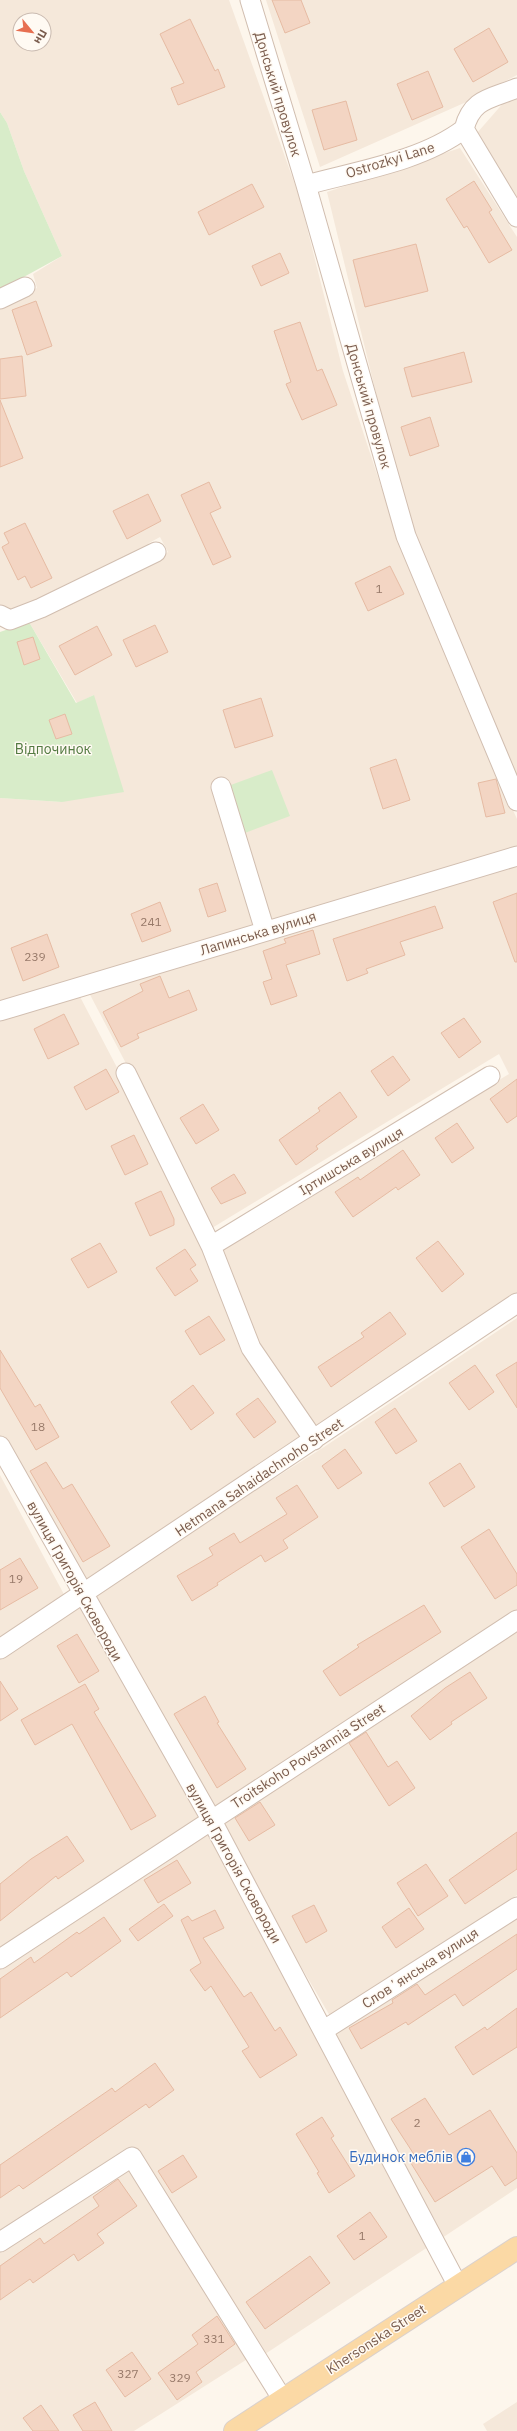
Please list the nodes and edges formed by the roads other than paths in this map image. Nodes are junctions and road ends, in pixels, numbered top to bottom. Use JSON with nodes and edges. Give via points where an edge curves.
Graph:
{"nodes":[{"id":1,"x":250,"y":0,"type":"edge"},
{"id":2,"x":517,"y":88,"type":"edge"},
{"id":3,"x":464,"y":129,"type":"junction"},
{"id":4,"x":306,"y":185,"type":"junction"},
{"id":5,"x":517,"y":217,"type":"edge"},
{"id":6,"x":25,"y":288,"type":"dead end"},
{"id":7,"x":0,"y":298,"type":"edge"},
{"id":8,"x":156,"y":552,"type":"dead end"},
{"id":9,"x":0,"y":615,"type":"edge"},
{"id":10,"x":221,"y":788,"type":"dead end"},
{"id":11,"x":517,"y":801,"type":"edge"},
{"id":12,"x":517,"y":856,"type":"edge"},
{"id":13,"x":265,"y":931,"type":"junction"},
{"id":14,"x":0,"y":1011,"type":"edge"},
{"id":15,"x":126,"y":1073,"type":"dead end"},
{"id":16,"x":490,"y":1076,"type":"dead end"},
{"id":17,"x":211,"y":1246,"type":"junction"},
{"id":18,"x":517,"y":1303,"type":"edge"},
{"id":19,"x":314,"y":1440,"type":"junction"},
{"id":20,"x":0,"y":1446,"type":"edge"},
{"id":21,"x":83,"y":1595,"type":"junction"},
{"id":22,"x":517,"y":1620,"type":"edge"},
{"id":23,"x":0,"y":1650,"type":"edge"},
{"id":24,"x":211,"y":1819,"type":"junction"},
{"id":25,"x":517,"y":1907,"type":"edge"},
{"id":26,"x":0,"y":1959,"type":"edge"},
{"id":27,"x":324,"y":2030,"type":"junction"},
{"id":28,"x":0,"y":2242,"type":"edge"},
{"id":29,"x":517,"y":2248,"type":"edge"},
{"id":30,"x":458,"y":2286,"type":"junction"},
{"id":31,"x":283,"y":2400,"type":"junction"},
{"id":32,"x":235,"y":2431,"type":"edge"}],
"edges":[{"from":1,"to":4,"type":"street","name":"Донський провулок"},
{"from":2,"to":3,"type":"street","via":[[479,102],[470,112]]},
{"from":3,"to":4,"type":"street","name":"Ostrozkyi Lane","via":[[448,141],[408,157]]},
{"from":3,"to":5,"type":"street"},
{"from":4,"to":11,"type":"street","name":"Донський провулок","via":[[406,536]]},
{"from":6,"to":7,"type":"street"},
{"from":8,"to":9,"type":"street","via":[[41,608],[10,620]]},
{"from":10,"to":13,"type":"street"},
{"from":12,"to":13,"type":"street","name":"Лапинська вулиця"},
{"from":13,"to":14,"type":"street","name":"Лапинська вулиця"},
{"from":15,"to":17,"type":"street"},
{"from":16,"to":17,"type":"street","name":"Іртишська вулиця"},
{"from":17,"to":19,"type":"street","via":[[251,1348]]},
{"from":18,"to":19,"type":"street","name":"Hetmana Sahaidachnoho Street"},
{"from":19,"to":21,"type":"street","name":"Hetmana Sahaidachnoho Street"},
{"from":20,"to":21,"type":"street","name":"вулиця Григорія Сковороди"},
{"from":21,"to":23,"type":"street","name":"Hetmana Sahaidachnoho Street"},
{"from":21,"to":24,"type":"street","name":"вулиця Григорія Сковороди"},
{"from":22,"to":24,"type":"street","name":"Troitskoho Povstannia Street"},
{"from":24,"to":26,"type":"street","name":"Troitskoho Povstannia Street"},
{"from":24,"to":27,"type":"street","name":"вулиця Григорія Сковороди"},
{"from":25,"to":27,"type":"street","name":"Словʼянська вулиця"},
{"from":27,"to":30,"type":"street","name":"вулиця Григорія Сковороди"},
{"from":28,"to":31,"type":"street","via":[[132,2157]]},
{"from":29,"to":30,"type":"main road","name":"Khersonska Street"},
{"from":30,"to":31,"type":"main road","name":"Khersonska Street"},
{"from":31,"to":32,"type":"main road","name":"Khersonska Street"}]}
